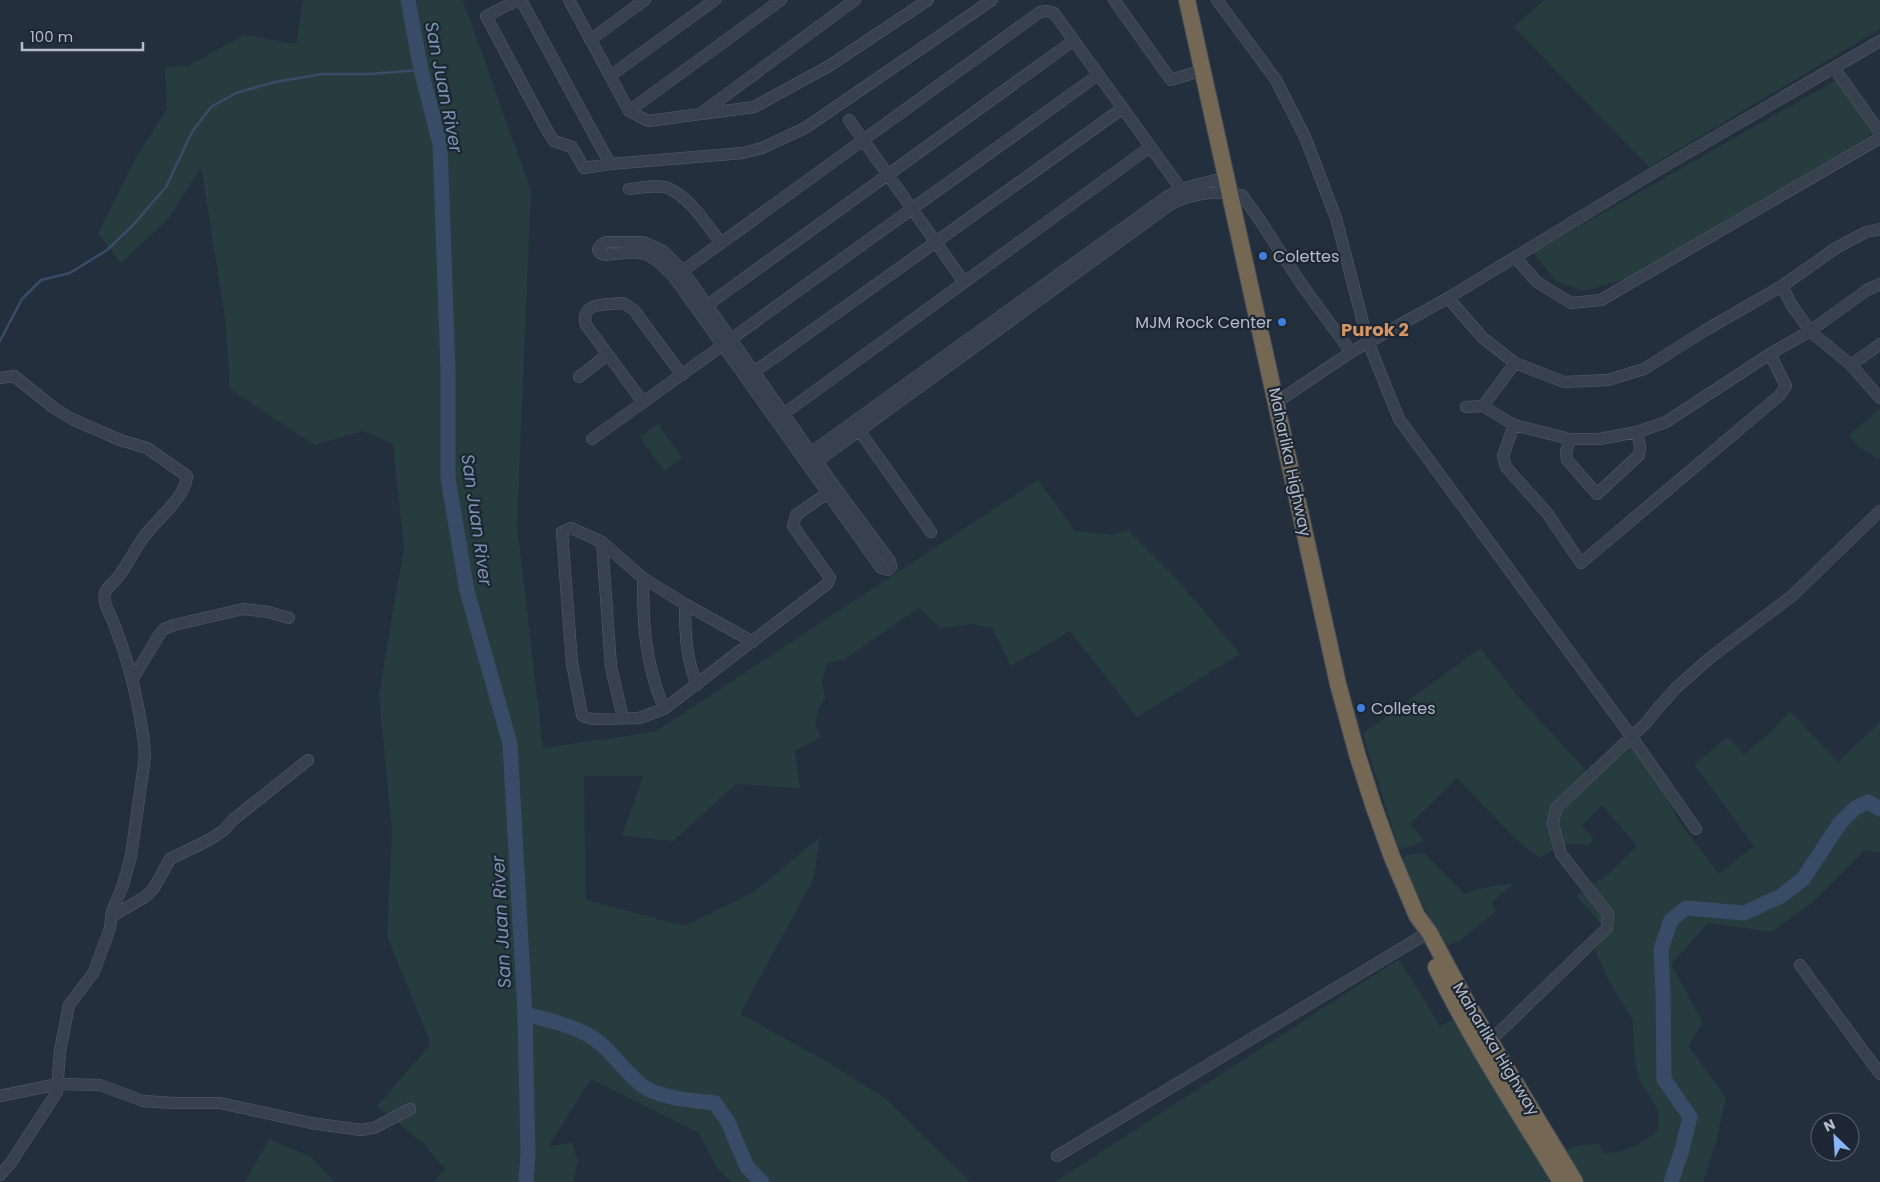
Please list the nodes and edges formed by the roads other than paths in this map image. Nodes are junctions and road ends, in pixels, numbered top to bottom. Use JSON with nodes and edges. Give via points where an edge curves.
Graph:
{"nodes":[{"id":1,"x":519,"y":0,"type":"edge"},
{"id":2,"x":645,"y":0,"type":"edge"},
{"id":3,"x":715,"y":0,"type":"edge"},
{"id":4,"x":781,"y":0,"type":"edge"},
{"id":5,"x":855,"y":0,"type":"edge"},
{"id":6,"x":928,"y":0,"type":"edge"},
{"id":7,"x":992,"y":0,"type":"edge"},
{"id":8,"x":1114,"y":0,"type":"edge"},
{"id":9,"x":1187,"y":0,"type":"edge"},
{"id":10,"x":1217,"y":0,"type":"edge"},
{"id":11,"x":574,"y":2,"type":"edge"},
{"id":12,"x":590,"y":40,"type":"junction"},
{"id":13,"x":1073,"y":40,"type":"junction"},
{"id":14,"x":1880,"y":41,"type":"edge"},
{"id":15,"x":1834,"y":68,"type":"junction"},
{"id":16,"x":1203,"y":70,"type":"junction"},
{"id":17,"x":1098,"y":75,"type":"junction"},
{"id":18,"x":610,"y":76,"type":"junction"},
{"id":19,"x":1123,"y":108,"type":"junction"},
{"id":20,"x":629,"y":111,"type":"junction"},
{"id":21,"x":699,"y":115,"type":"junction"},
{"id":22,"x":848,"y":120,"type":"dead end"},
{"id":23,"x":1880,"y":132,"type":"edge"},
{"id":24,"x":1880,"y":138,"type":"edge"},
{"id":25,"x":863,"y":140,"type":"junction"},
{"id":26,"x":1150,"y":147,"type":"junction"},
{"id":27,"x":610,"y":164,"type":"junction"},
{"id":28,"x":887,"y":175,"type":"junction"},
{"id":29,"x":1229,"y":185,"type":"junction"},
{"id":30,"x":629,"y":189,"type":"dead end"},
{"id":31,"x":1182,"y":193,"type":"junction"},
{"id":32,"x":912,"y":209,"type":"junction"},
{"id":33,"x":1880,"y":229,"type":"edge"},
{"id":34,"x":935,"y":242,"type":"junction"},
{"id":35,"x":721,"y":243,"type":"junction"},
{"id":36,"x":1515,"y":257,"type":"junction"},
{"id":37,"x":678,"y":274,"type":"junction"},
{"id":38,"x":964,"y":282,"type":"junction"},
{"id":39,"x":1880,"y":284,"type":"edge"},
{"id":40,"x":1782,"y":286,"type":"junction"},
{"id":41,"x":1448,"y":298,"type":"junction"},
{"id":42,"x":703,"y":308,"type":"junction"},
{"id":43,"x":1810,"y":331,"type":"junction"},
{"id":44,"x":726,"y":342,"type":"junction"},
{"id":45,"x":1368,"y":342,"type":"junction"},
{"id":46,"x":1880,"y":344,"type":"edge"},
{"id":47,"x":1351,"y":352,"type":"junction"},
{"id":48,"x":1770,"y":354,"type":"junction"},
{"id":49,"x":607,"y":355,"type":"junction"},
{"id":50,"x":1515,"y":363,"type":"junction"},
{"id":51,"x":1851,"y":365,"type":"junction"},
{"id":52,"x":682,"y":374,"type":"junction"},
{"id":53,"x":750,"y":375,"type":"junction"},
{"id":54,"x":579,"y":376,"type":"dead end"},
{"id":55,"x":0,"y":378,"type":"edge"},
{"id":56,"x":1880,"y":398,"type":"edge"},
{"id":57,"x":643,"y":402,"type":"junction"},
{"id":58,"x":1277,"y":402,"type":"junction"},
{"id":59,"x":1466,"y":406,"type":"dead end"},
{"id":60,"x":1483,"y":406,"type":"junction"},
{"id":61,"x":779,"y":416,"type":"junction"},
{"id":62,"x":1514,"y":426,"type":"junction"},
{"id":63,"x":856,"y":427,"type":"junction"},
{"id":64,"x":1637,"y":432,"type":"junction"},
{"id":65,"x":592,"y":439,"type":"dead end"},
{"id":66,"x":1570,"y":439,"type":"junction"},
{"id":67,"x":810,"y":460,"type":"junction"},
{"id":68,"x":831,"y":490,"type":"junction"},
{"id":69,"x":1880,"y":511,"type":"edge"},
{"id":70,"x":931,"y":532,"type":"dead end"},
{"id":71,"x":602,"y":542,"type":"junction"},
{"id":72,"x":643,"y":578,"type":"junction"},
{"id":73,"x":686,"y":604,"type":"junction"},
{"id":74,"x":289,"y":618,"type":"dead end"},
{"id":75,"x":753,"y":642,"type":"junction"},
{"id":76,"x":132,"y":680,"type":"junction"},
{"id":77,"x":697,"y":685,"type":"junction"},
{"id":78,"x":664,"y":709,"type":"junction"},
{"id":79,"x":623,"y":718,"type":"junction"},
{"id":80,"x":1630,"y":736,"type":"junction"},
{"id":81,"x":308,"y":760,"type":"dead end"},
{"id":82,"x":1696,"y":829,"type":"dead end"},
{"id":83,"x":112,"y":916,"type":"junction"},
{"id":84,"x":1425,"y":934,"type":"junction"},
{"id":85,"x":1800,"y":965,"type":"dead end"},
{"id":86,"x":1490,"y":1041,"type":"junction"},
{"id":87,"x":1880,"y":1074,"type":"edge"},
{"id":88,"x":58,"y":1084,"type":"junction"},
{"id":89,"x":0,"y":1096,"type":"edge"},
{"id":90,"x":410,"y":1109,"type":"dead end"},
{"id":91,"x":1057,"y":1156,"type":"dead end"},
{"id":92,"x":0,"y":1174,"type":"edge"},
{"id":93,"x":1561,"y":1182,"type":"edge"},
{"id":94,"x":1575,"y":1182,"type":"edge"}],
"edges":[{"from":1,"to":27,"type":"street"},
{"from":1,"to":27,"type":"street","via":[[486,16],[548,132],[554,141],[572,148],[584,168]]},
{"from":2,"to":12,"type":"street"},
{"from":3,"to":18,"type":"street"},
{"from":4,"to":20,"type":"street"},
{"from":5,"to":21,"type":"street"},
{"from":6,"to":21,"type":"street","via":[[829,66],[754,107]]},
{"from":7,"to":27,"type":"street","via":[[804,128],[762,148],[743,154]]},
{"from":8,"to":16,"type":"street","via":[[1171,80]]},
{"from":9,"to":16,"type":"highway","name":"Maharlika Highway"},
{"from":10,"to":45,"type":"street","via":[[1276,80],[1305,137],[1336,218]]},
{"from":11,"to":12,"type":"street"},
{"from":12,"to":18,"type":"street"},
{"from":13,"to":17,"type":"street"},
{"from":13,"to":25,"type":"street","via":[[1054,13],[1040,12]]},
{"from":13,"to":28,"type":"street"},
{"from":14,"to":15,"type":"street"},
{"from":15,"to":23,"type":"street"},
{"from":15,"to":36,"type":"street"},
{"from":16,"to":29,"type":"highway","name":"Maharlika Highway"},
{"from":17,"to":19,"type":"street"},
{"from":17,"to":32,"type":"street"},
{"from":18,"to":20,"type":"street"},
{"from":19,"to":26,"type":"street"},
{"from":19,"to":34,"type":"street"},
{"from":20,"to":21,"type":"street","via":[[648,121]]},
{"from":22,"to":25,"type":"street"},
{"from":24,"to":36,"type":"street","via":[[1601,300],[1572,303],[1537,282]]},
{"from":25,"to":28,"type":"street"},
{"from":25,"to":35,"type":"street"},
{"from":26,"to":31,"type":"street"},
{"from":26,"to":38,"type":"street"},
{"from":28,"to":32,"type":"street"},
{"from":28,"to":42,"type":"street"},
{"from":29,"to":31,"type":"street"},
{"from":29,"to":31,"type":"street","via":[[1205,194]]},
{"from":29,"to":47,"type":"street","via":[[1242,195]]},
{"from":29,"to":58,"type":"highway","name":"Maharlika Highway"},
{"from":30,"to":35,"type":"street","via":[[667,188],[685,199]]},
{"from":31,"to":63,"type":"street","via":[[1165,198]]},
{"from":32,"to":34,"type":"street"},
{"from":32,"to":44,"type":"street"},
{"from":33,"to":40,"type":"street","via":[[1866,232],[1836,248]]},
{"from":34,"to":38,"type":"street"},
{"from":34,"to":53,"type":"street"},
{"from":35,"to":37,"type":"street"},
{"from":36,"to":41,"type":"street"},
{"from":37,"to":37,"type":"street","via":[[663,251],[643,242],[606,242],[598,250],[606,255],[640,252]]},
{"from":37,"to":42,"type":"street"},
{"from":38,"to":61,"type":"street"},
{"from":39,"to":43,"type":"street"},
{"from":40,"to":43,"type":"street"},
{"from":40,"to":50,"type":"street","via":[[1644,369],[1608,380],[1564,382]]},
{"from":41,"to":45,"type":"street"},
{"from":41,"to":50,"type":"street","via":[[1483,338]]},
{"from":42,"to":44,"type":"street"},
{"from":43,"to":48,"type":"street"},
{"from":43,"to":51,"type":"street"},
{"from":44,"to":52,"type":"street"},
{"from":44,"to":53,"type":"street"},
{"from":45,"to":47,"type":"street"},
{"from":45,"to":80,"type":"street","via":[[1398,419]]},
{"from":46,"to":51,"type":"street"},
{"from":47,"to":58,"type":"street"},
{"from":48,"to":62,"type":"street","via":[[1786,386],[1780,395],[1581,563],[1547,513],[1506,467],[1503,456]]},
{"from":48,"to":64,"type":"street","via":[[1666,422]]},
{"from":49,"to":52,"type":"street","via":[[584,317],[593,306],[627,304]]},
{"from":49,"to":54,"type":"street"},
{"from":49,"to":57,"type":"street"},
{"from":50,"to":60,"type":"street"},
{"from":51,"to":56,"type":"street"},
{"from":52,"to":57,"type":"street"},
{"from":53,"to":61,"type":"street"},
{"from":55,"to":76,"type":"street","via":[[14,376],[66,415],[120,440],[147,448],[187,476],[182,492],[143,538],[118,578],[106,588],[106,606]]},
{"from":57,"to":65,"type":"street"},
{"from":58,"to":84,"type":"highway","name":"Maharlika Highway","via":[[1336,674],[1357,754],[1386,843]]},
{"from":59,"to":60,"type":"street"},
{"from":60,"to":62,"type":"street"},
{"from":61,"to":67,"type":"street"},
{"from":62,"to":66,"type":"street"},
{"from":63,"to":67,"type":"street"},
{"from":63,"to":70,"type":"street"},
{"from":64,"to":66,"type":"street","via":[[1599,439]]},
{"from":64,"to":66,"type":"street","via":[[1639,455],[1597,494],[1567,460]]},
{"from":67,"to":68,"type":"street"},
{"from":68,"to":68,"type":"street","via":[[881,568],[888,570],[890,561]]},
{"from":68,"to":75,"type":"street","via":[[796,515],[793,526],[830,578],[827,584]]},
{"from":69,"to":80,"type":"street","via":[[1792,596],[1691,675]]},
{"from":71,"to":72,"type":"street"},
{"from":71,"to":79,"type":"street","via":[[611,667]]},
{"from":71,"to":79,"type":"street","via":[[571,528],[562,532],[572,663],[582,715],[593,719]]},
{"from":72,"to":73,"type":"street"},
{"from":72,"to":78,"type":"street","via":[[646,650],[654,685]]},
{"from":73,"to":75,"type":"street"},
{"from":73,"to":77,"type":"street","via":[[685,639],[689,666]]},
{"from":74,"to":76,"type":"street","via":[[243,609],[169,627],[159,635]]},
{"from":75,"to":77,"type":"street"},
{"from":76,"to":83,"type":"street","via":[[146,758],[131,856]]},
{"from":77,"to":78,"type":"street"},
{"from":78,"to":79,"type":"street","via":[[639,718]]},
{"from":80,"to":82,"type":"street"},
{"from":80,"to":86,"type":"street","via":[[1556,808],[1552,824],[1560,854],[1608,914],[1607,928]]},
{"from":81,"to":83,"type":"street","via":[[224,830],[170,860],[145,897]]},
{"from":83,"to":88,"type":"street","via":[[96,967],[69,1006],[60,1051]]},
{"from":84,"to":86,"type":"highway","name":"Maharlika Highway"},
{"from":84,"to":91,"type":"street"},
{"from":84,"to":93,"type":"highway","name":"Maharlika Highway","via":[[1456,1008]]},
{"from":85,"to":87,"type":"street"},
{"from":86,"to":94,"type":"highway","name":"Maharlika Highway"},
{"from":88,"to":89,"type":"street"},
{"from":88,"to":90,"type":"street","via":[[100,1085],[143,1101],[220,1103],[361,1130],[374,1128]]},
{"from":88,"to":92,"type":"street","via":[[47,1108]]}]}
